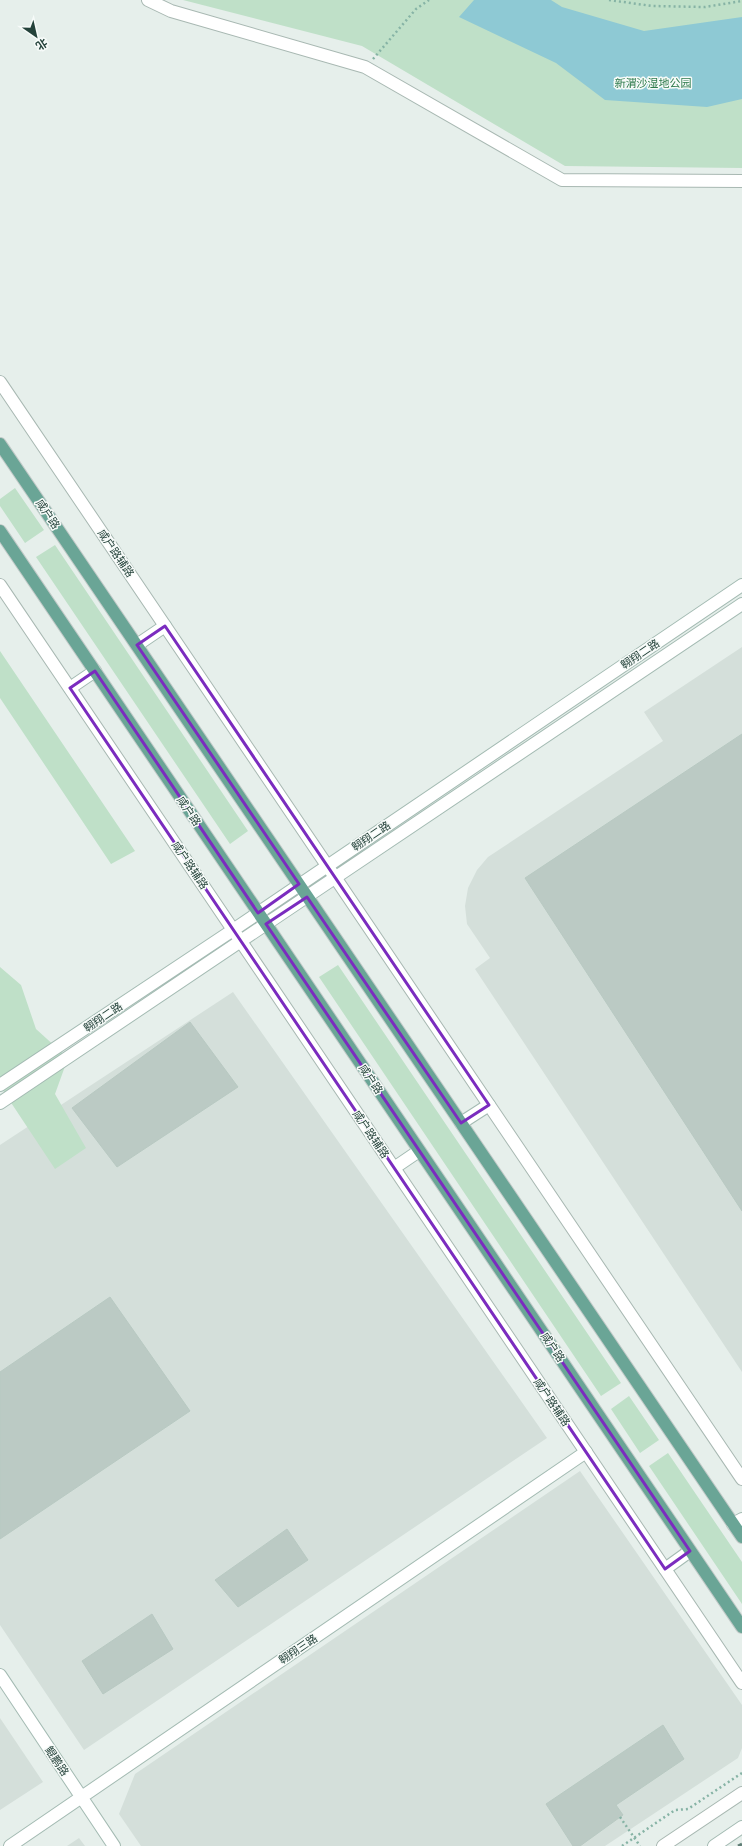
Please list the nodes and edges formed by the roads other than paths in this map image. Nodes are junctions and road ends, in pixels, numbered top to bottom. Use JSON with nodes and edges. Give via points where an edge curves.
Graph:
{"nodes":[{"id":1,"x":148,"y":0,"type":"edge"},
{"id":2,"x":742,"y":181,"type":"edge"},
{"id":3,"x":0,"y":382,"type":"edge"},
{"id":4,"x":0,"y":444,"type":"edge"},
{"id":5,"x":0,"y":531,"type":"edge"},
{"id":6,"x":0,"y":585,"type":"edge"},
{"id":7,"x":742,"y":585,"type":"edge"},
{"id":8,"x":742,"y":604,"type":"edge"},
{"id":9,"x":165,"y":626,"type":"junction"},
{"id":10,"x":137,"y":645,"type":"junction"},
{"id":11,"x":95,"y":671,"type":"junction"},
{"id":12,"x":70,"y":688,"type":"junction"},
{"id":13,"x":327,"y":865,"type":"junction"},
{"id":14,"x":336,"y":878,"type":"junction"},
{"id":15,"x":299,"y":884,"type":"junction"},
{"id":16,"x":307,"y":897,"type":"junction"},
{"id":17,"x":258,"y":913,"type":"junction"},
{"id":18,"x":266,"y":924,"type":"junction"},
{"id":19,"x":233,"y":930,"type":"junction"},
{"id":20,"x":241,"y":941,"type":"junction"},
{"id":21,"x":0,"y":1085,"type":"edge"},
{"id":22,"x":0,"y":1103,"type":"edge"},
{"id":23,"x":489,"y":1105,"type":"junction"},
{"id":24,"x":461,"y":1123,"type":"junction"},
{"id":25,"x":420,"y":1151,"type":"junction"},
{"id":26,"x":394,"y":1168,"type":"junction"},
{"id":27,"x":586,"y":1452,"type":"junction"},
{"id":28,"x":742,"y":1479,"type":"edge"},
{"id":29,"x":738,"y":1521,"type":"edge"},
{"id":30,"x":742,"y":1537,"type":"edge"},
{"id":31,"x":690,"y":1551,"type":"junction"},
{"id":32,"x":665,"y":1569,"type":"junction"},
{"id":33,"x":742,"y":1627,"type":"edge"},
{"id":34,"x":0,"y":1675,"type":"edge"},
{"id":35,"x":742,"y":1683,"type":"edge"},
{"id":36,"x":742,"y":1793,"type":"edge"},
{"id":37,"x":82,"y":1797,"type":"junction"},
{"id":38,"x":742,"y":1827,"type":"edge"},
{"id":39,"x":10,"y":1846,"type":"edge"},
{"id":40,"x":114,"y":1846,"type":"edge"},
{"id":41,"x":663,"y":1846,"type":"edge"},
{"id":42,"x":714,"y":1846,"type":"edge"}],
"edges":[{"from":1,"to":2,"type":"street","via":[[171,11],[365,67],[562,180]]},
{"from":3,"to":9,"type":"street","name":"咸户路辅路"},
{"from":4,"to":10,"type":"main road","name":"咸户路"},
{"from":5,"to":11,"type":"main road","name":"咸户路"},
{"from":6,"to":12,"type":"street","name":"咸户路辅路"},
{"from":7,"to":13,"type":"street","name":"翱翔二路"},
{"from":8,"to":14,"type":"street","name":"翱翔二路"},
{"from":9,"to":10,"type":"street"},
{"from":9,"to":13,"type":"street","name":"咸户路辅路"},
{"from":10,"to":15,"type":"main road","name":"咸户路"},
{"from":11,"to":12,"type":"street"},
{"from":11,"to":17,"type":"main road","name":"咸户路"},
{"from":12,"to":19,"type":"street","name":"咸户路辅路"},
{"from":13,"to":14,"type":"street","name":"咸户路辅路"},
{"from":13,"to":15,"type":"street","name":"翱翔二路"},
{"from":14,"to":16,"type":"street","name":"翱翔二路"},
{"from":14,"to":23,"type":"street","name":"咸户路辅路"},
{"from":15,"to":16,"type":"main road","name":"咸户路"},
{"from":15,"to":17,"type":"street","name":"翱翔二路"},
{"from":16,"to":18,"type":"street","name":"翱翔二路"},
{"from":16,"to":24,"type":"main road","name":"咸户路"},
{"from":17,"to":18,"type":"main road","name":"咸户路"},
{"from":17,"to":19,"type":"street","name":"翱翔二路"},
{"from":18,"to":20,"type":"street","name":"翱翔二路"},
{"from":18,"to":25,"type":"main road","name":"咸户路"},
{"from":19,"to":20,"type":"street","name":"咸户路辅路"},
{"from":19,"to":21,"type":"street","name":"翱翔二路"},
{"from":20,"to":22,"type":"street","name":"翱翔二路"},
{"from":20,"to":26,"type":"street","name":"咸户路辅路"},
{"from":23,"to":24,"type":"street"},
{"from":23,"to":28,"type":"street","name":"咸户路辅路"},
{"from":24,"to":29,"type":"main road","name":"咸户路"},
{"from":25,"to":26,"type":"street"},
{"from":25,"to":31,"type":"main road","name":"咸户路"},
{"from":26,"to":27,"type":"street","name":"咸户路辅路"},
{"from":27,"to":32,"type":"street","name":"咸户路辅路"},
{"from":27,"to":37,"type":"street","name":"翱翔三路"},
{"from":29,"to":30,"type":"main road","name":"咸户路"},
{"from":31,"to":32,"type":"street"},
{"from":31,"to":33,"type":"main road","name":"咸户路"},
{"from":32,"to":35,"type":"street","name":"咸户路辅路"},
{"from":34,"to":37,"type":"street","name":"鲲鹏路"},
{"from":36,"to":41,"type":"street"},
{"from":37,"to":39,"type":"street","name":"翱翔三路"},
{"from":37,"to":40,"type":"street","name":"鲲鹏路"},
{"from":38,"to":42,"type":"street"}]}
